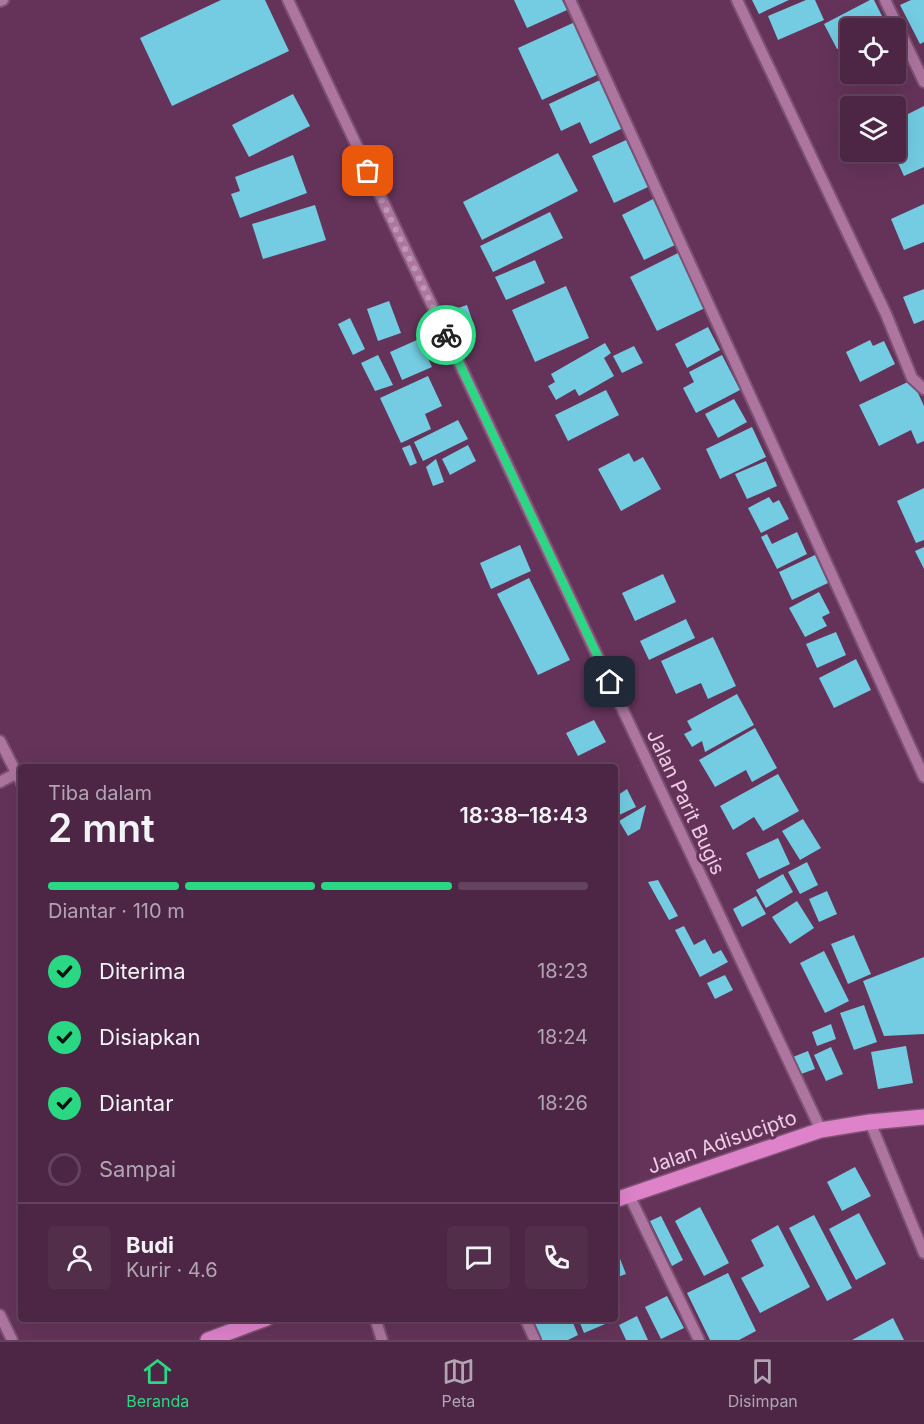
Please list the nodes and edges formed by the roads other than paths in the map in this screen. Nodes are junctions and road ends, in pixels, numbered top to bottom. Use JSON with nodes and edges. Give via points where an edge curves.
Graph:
{"nodes":[{"id":1,"x":288,"y":0,"type":"edge"},
{"id":2,"x":570,"y":0,"type":"edge"},
{"id":3,"x":737,"y":0,"type":"edge"},
{"id":4,"x":885,"y":0,"type":"edge"},
{"id":5,"x":924,"y":82,"type":"edge"},
{"id":6,"x":924,"y":388,"type":"edge"},
{"id":7,"x":0,"y":741,"type":"edge"},
{"id":8,"x":18,"y":776,"type":"edge"},
{"id":9,"x":924,"y":777,"type":"edge"},
{"id":10,"x":18,"y":778,"type":"edge"},
{"id":11,"x":0,"y":782,"type":"edge"},
{"id":12,"x":924,"y":1117,"type":"edge"},
{"id":13,"x":870,"y":1122,"type":"junction"},
{"id":14,"x":821,"y":1130,"type":"junction"},
{"id":15,"x":622,"y":1198,"type":"edge"},
{"id":16,"x":924,"y":1253,"type":"edge"},
{"id":17,"x":0,"y":1315,"type":"edge"},
{"id":18,"x":256,"y":1322,"type":"edge"},
{"id":19,"x":376,"y":1322,"type":"edge"},
{"id":20,"x":527,"y":1322,"type":"edge"},
{"id":21,"x":12,"y":1340,"type":"edge"},
{"id":22,"x":208,"y":1340,"type":"edge"},
{"id":23,"x":382,"y":1340,"type":"edge"},
{"id":24,"x":535,"y":1340,"type":"edge"},
{"id":25,"x":699,"y":1340,"type":"edge"}],
"edges":[{"from":1,"to":14,"type":"street","name":"Jalan Parit Bugis"},
{"from":2,"to":9,"type":"street"},
{"from":3,"to":6,"type":"street","via":[[912,378]]},
{"from":4,"to":5,"type":"street"},
{"from":7,"to":8,"type":"street"},
{"from":10,"to":11,"type":"street"},
{"from":12,"to":13,"type":"main road","name":"Jalan Adisucipto"},
{"from":13,"to":14,"type":"main road","name":"Jalan Adisucipto"},
{"from":13,"to":16,"type":"street"},
{"from":14,"to":15,"type":"main road","name":"Jalan Adisucipto"},
{"from":15,"to":25,"type":"street"},
{"from":17,"to":21,"type":"street"},
{"from":18,"to":22,"type":"main road"},
{"from":19,"to":23,"type":"street"},
{"from":20,"to":24,"type":"street"}]}
